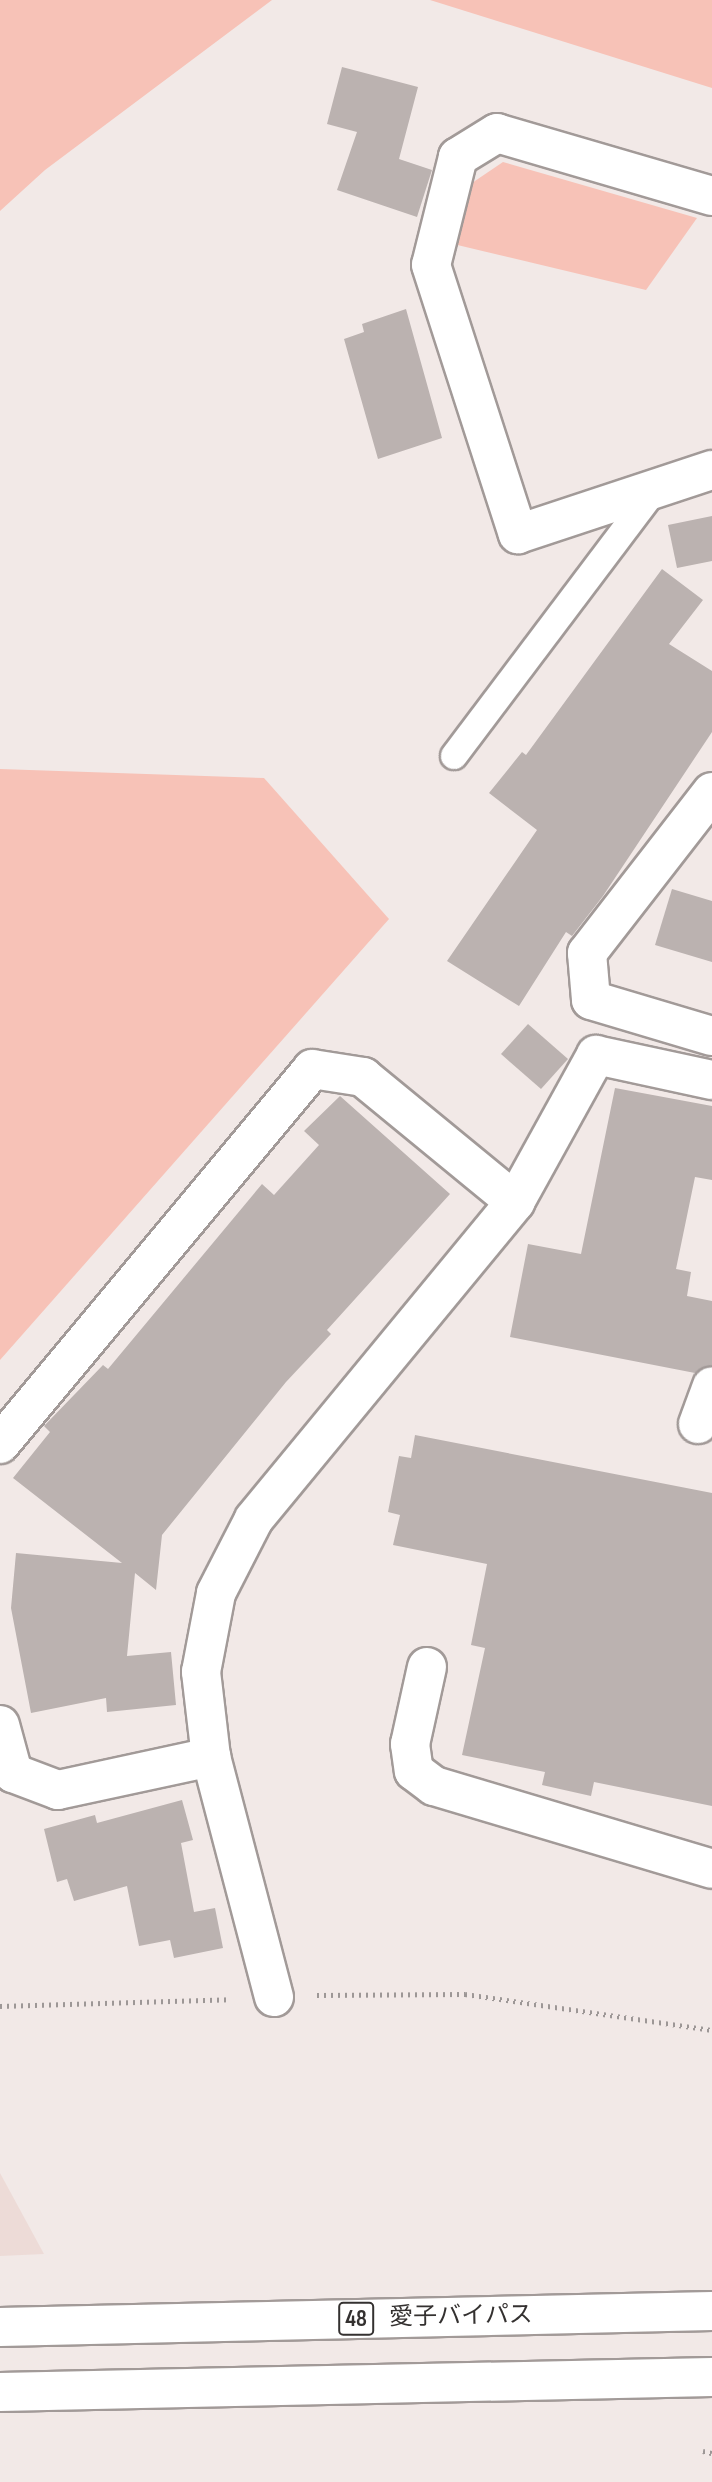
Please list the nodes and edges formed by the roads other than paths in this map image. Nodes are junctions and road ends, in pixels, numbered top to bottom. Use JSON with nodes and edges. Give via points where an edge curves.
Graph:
{"nodes":[{"id":1,"x":712,"y":196,"type":"edge"},
{"id":2,"x":712,"y":470,"type":"edge"},
{"id":3,"x":655,"y":488,"type":"junction"},
{"id":4,"x":454,"y":756,"type":"dead end"},
{"id":5,"x":712,"y":792,"type":"edge"},
{"id":6,"x":712,"y":1036,"type":"edge"},
{"id":7,"x":712,"y":1080,"type":"edge"},
{"id":8,"x":515,"y":1202,"type":"junction"},
{"id":9,"x":712,"y":1386,"type":"edge"},
{"id":10,"x":698,"y":1424,"type":"dead end"},
{"id":11,"x":0,"y":1444,"type":"edge"},
{"id":12,"x":427,"y":1667,"type":"dead end"},
{"id":13,"x":0,"y":1725,"type":"edge"},
{"id":14,"x":211,"y":1757,"type":"junction"},
{"id":15,"x":712,"y":1869,"type":"edge"},
{"id":16,"x":274,"y":1997,"type":"road end"},
{"id":17,"x":712,"y":2311,"type":"edge"},
{"id":18,"x":0,"y":2327,"type":"edge"},
{"id":19,"x":712,"y":2377,"type":"edge"},
{"id":20,"x":0,"y":2392,"type":"edge"}],
"edges":[{"from":1,"to":3,"type":"main road","via":[[497,133],[458,157],[431,265],[518,534]]},
{"from":2,"to":3,"type":"main road"},
{"from":3,"to":4,"type":"lane"},
{"from":5,"to":6,"type":"main road","via":[[587,953],[591,1000]]},
{"from":7,"to":8,"type":"main road","via":[[596,1055]]},
{"from":8,"to":11,"type":"main road","via":[[363,1077],[312,1069]]},
{"from":8,"to":14,"type":"main road","via":[[254,1519],[216,1593],[201,1672]]},
{"from":9,"to":10,"type":"main road"},
{"from":12,"to":15,"type":"main road","via":[[410,1744],[414,1771],[434,1786]]},
{"from":13,"to":14,"type":"main road","via":[[13,1773],[58,1790]]},
{"from":14,"to":16,"type":"main road"},
{"from":17,"to":18,"type":"main road","name":"愛子バイパス","number":"48"},
{"from":19,"to":20,"type":"main road"}]}
